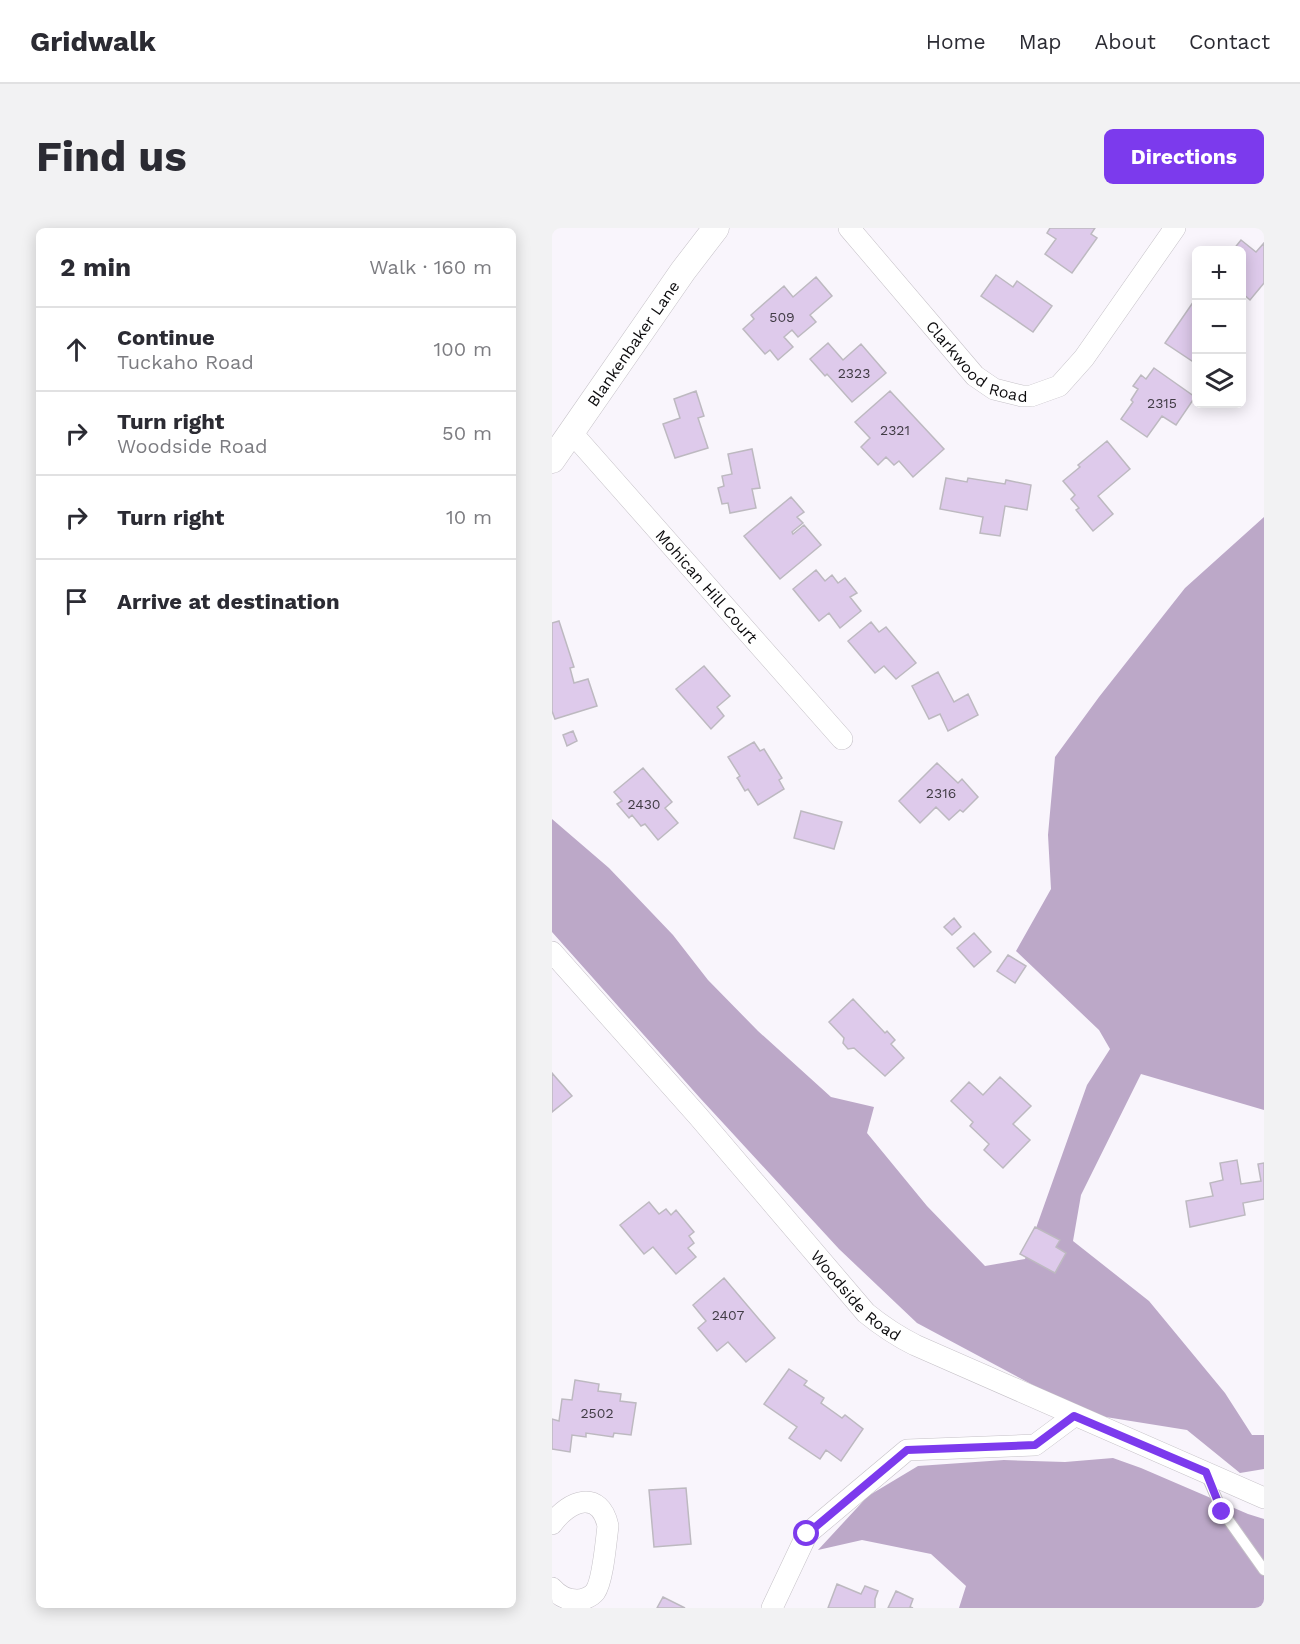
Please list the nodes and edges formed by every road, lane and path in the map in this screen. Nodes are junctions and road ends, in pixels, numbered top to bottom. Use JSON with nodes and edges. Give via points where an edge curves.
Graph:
{"nodes":[{"id":1,"x":716,"y":228,"type":"edge"},
{"id":2,"x":849,"y":228,"type":"edge"},
{"id":3,"x":1175,"y":228,"type":"edge"},
{"id":4,"x":572,"y":433,"type":"junction"},
{"id":5,"x":552,"y":460,"type":"edge"},
{"id":6,"x":842,"y":740,"type":"dead end"},
{"id":7,"x":552,"y":952,"type":"edge"},
{"id":8,"x":1074,"y":1416,"type":"junction"},
{"id":9,"x":1206,"y":1472,"type":"junction"},
{"id":10,"x":1264,"y":1498,"type":"edge"},
{"id":11,"x":552,"y":1524,"type":"edge"},
{"id":12,"x":1264,"y":1570,"type":"edge"},
{"id":13,"x":552,"y":1588,"type":"edge"},
{"id":14,"x":772,"y":1608,"type":"edge"}],
"edges":[{"from":1,"to":4,"type":"street","name":"Blankenbaker Lane"},
{"from":2,"to":3,"type":"street","name":"Clarkwood Road","via":[[975,376],[994,389],[1031,396],[1059,386],[1084,358]]},
{"from":4,"to":5,"type":"street","name":"Blankenbaker Lane"},
{"from":4,"to":6,"type":"street","name":"Mohican Hill Court"},
{"from":7,"to":8,"type":"street","name":"Woodside Road","via":[[866,1313],[915,1345]]},
{"from":8,"to":9,"type":"street","name":"Woodside Road"},
{"from":8,"to":14,"type":"street","via":[[1035,1445],[907,1450],[807,1534]]},
{"from":9,"to":10,"type":"street","name":"Woodside Road"},
{"from":9,"to":12,"type":"lane","via":[[1222,1512]]},
{"from":11,"to":13,"type":"street","via":[[563,1511],[584,1501],[600,1509],[608,1526],[600,1582],[594,1592],[588,1598],[568,1599]]}]}
